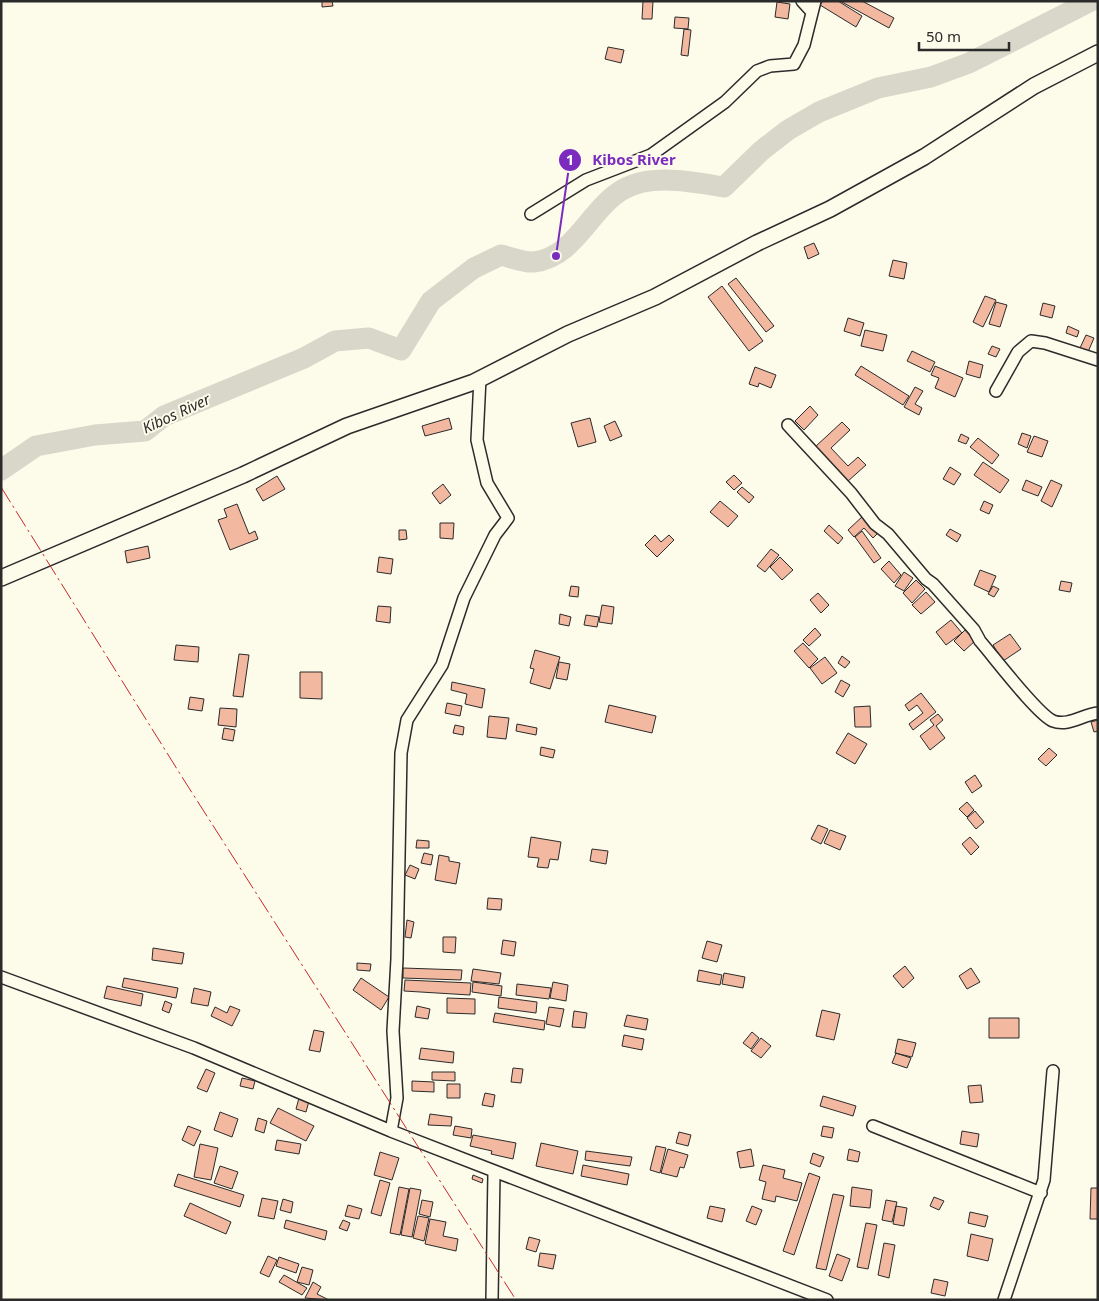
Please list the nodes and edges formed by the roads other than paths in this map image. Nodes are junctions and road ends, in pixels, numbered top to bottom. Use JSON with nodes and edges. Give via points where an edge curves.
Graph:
{"nodes":[{"id":1,"x":802,"y":1,"type":"edge"},
{"id":2,"x":813,"y":7,"type":"edge"},
{"id":3,"x":1098,"y":53,"type":"edge"},
{"id":4,"x":532,"y":214,"type":"dead end"},
{"id":5,"x":1098,"y":360,"type":"edge"},
{"id":6,"x":480,"y":378,"type":"junction"},
{"id":7,"x":996,"y":391,"type":"dead end"},
{"id":8,"x":788,"y":425,"type":"dead end"},
{"id":9,"x":1,"y":578,"type":"edge"},
{"id":10,"x":1098,"y":713,"type":"edge"},
{"id":11,"x":1,"y":977,"type":"edge"},
{"id":12,"x":1052,"y":1072,"type":"dead end"},
{"id":13,"x":873,"y":1126,"type":"dead end"},
{"id":14,"x":391,"y":1131,"type":"junction"},
{"id":15,"x":494,"y":1172,"type":"junction"},
{"id":16,"x":1041,"y":1193,"type":"junction"},
{"id":17,"x":492,"y":1300,"type":"edge"},
{"id":18,"x":827,"y":1300,"type":"edge"},
{"id":19,"x":1004,"y":1300,"type":"edge"}],
"edges":[{"from":1,"to":2,"type":"street"},
{"from":2,"to":4,"type":"street","via":[[804,44],[794,64],[780,64],[757,71],[725,102],[651,155],[586,180]]},
{"from":3,"to":6,"type":"main road","via":[[1034,86],[924,157],[830,209],[655,297],[568,334]]},
{"from":5,"to":7,"type":"street","via":[[1031,341],[1018,352]]},
{"from":6,"to":9,"type":"main road","via":[[347,426],[244,475]]},
{"from":6,"to":14,"type":"street","via":[[477,440],[487,482],[508,518],[495,535],[464,598],[442,665],[405,728],[401,753],[393,1031],[397,1098]]},
{"from":8,"to":10,"type":"street","via":[[974,630],[1034,705],[1053,721],[1073,721]]},
{"from":11,"to":14,"type":"street","via":[[194,1048]]},
{"from":12,"to":16,"type":"street"},
{"from":13,"to":16,"type":"street"},
{"from":14,"to":15,"type":"street"},
{"from":15,"to":17,"type":"street"},
{"from":15,"to":18,"type":"street"},
{"from":16,"to":19,"type":"street"}]}
